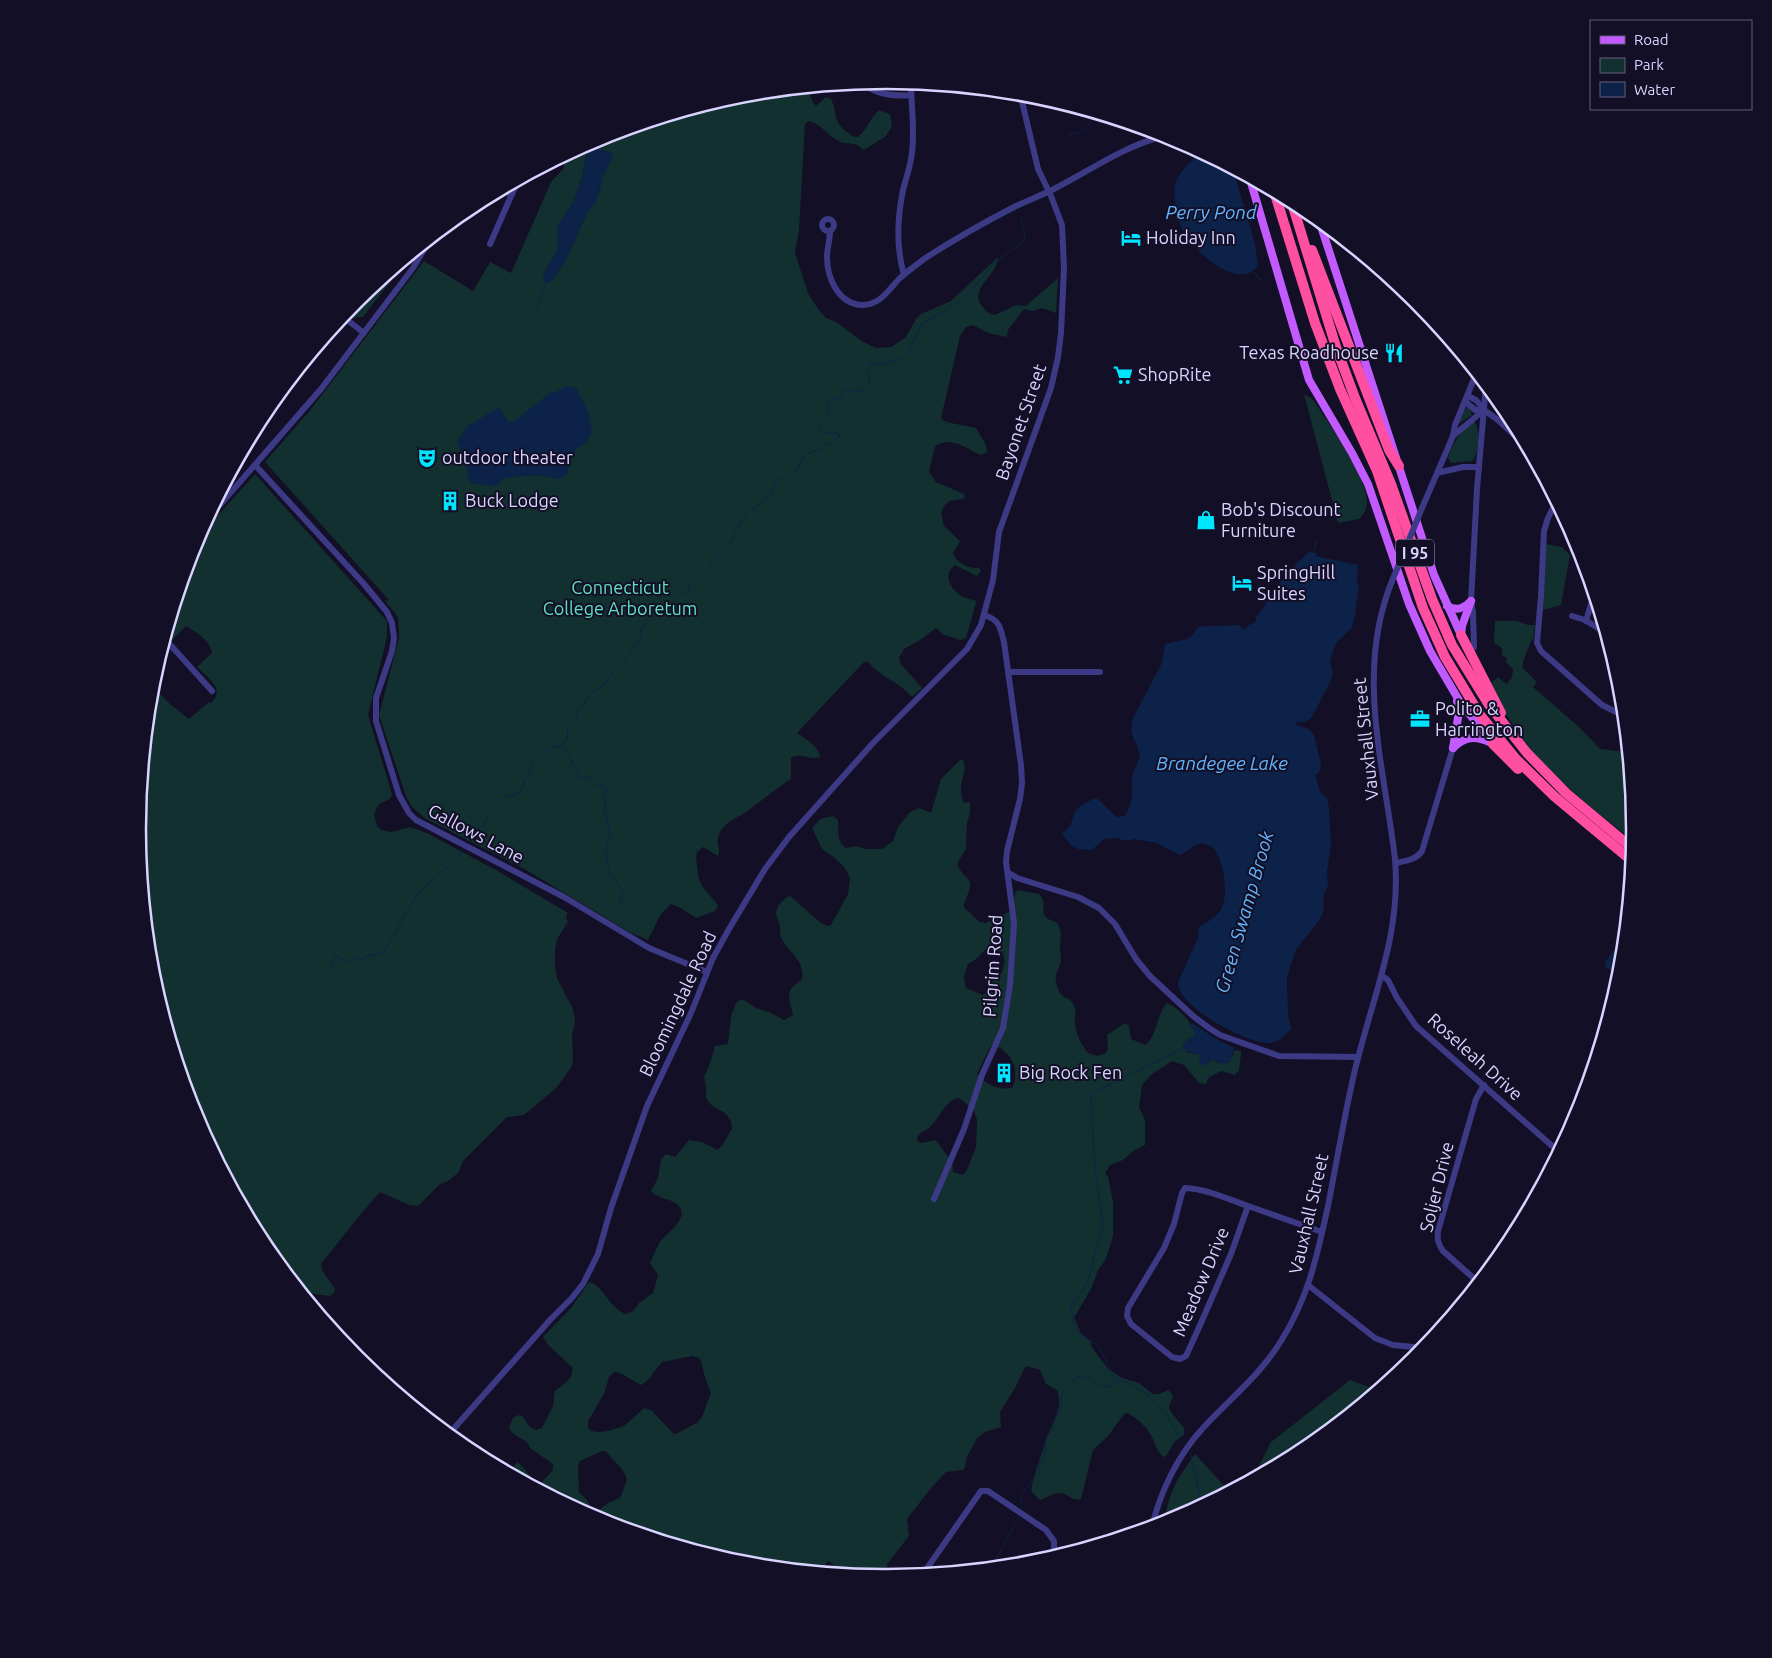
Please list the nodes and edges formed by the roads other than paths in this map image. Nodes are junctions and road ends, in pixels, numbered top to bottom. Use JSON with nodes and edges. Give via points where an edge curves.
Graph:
{"nodes":[{"id":1,"x":872,"y":89,"type":"edge"},
{"id":2,"x":911,"y":90,"type":"edge"},
{"id":3,"x":911,"y":95,"type":"junction"},
{"id":4,"x":1022,"y":102,"type":"edge"},
{"id":5,"x":1153,"y":139,"type":"edge"},
{"id":6,"x":1252,"y":186,"type":"edge"},
{"id":7,"x":514,"y":189,"type":"edge"},
{"id":8,"x":1049,"y":191,"type":"junction"},
{"id":9,"x":509,"y":193,"type":"edge"},
{"id":10,"x":512,"y":194,"type":"junction"},
{"id":11,"x":1277,"y":201,"type":"edge"},
{"id":12,"x":1295,"y":213,"type":"edge"},
{"id":13,"x":1301,"y":216,"type":"edge"},
{"id":14,"x":830,"y":231,"type":"dead end"},
{"id":15,"x":1323,"y":232,"type":"edge"},
{"id":16,"x":490,"y":244,"type":"dead end"},
{"id":17,"x":423,"y":252,"type":"edge"},
{"id":18,"x":904,"y":275,"type":"junction"},
{"id":19,"x":349,"y":321,"type":"edge"},
{"id":20,"x":364,"y":332,"type":"junction"},
{"id":21,"x":1474,"y":379,"type":"edge"},
{"id":22,"x":1485,"y":395,"type":"edge"},
{"id":23,"x":1467,"y":399,"type":"junction"},
{"id":24,"x":1484,"y":410,"type":"junction"},
{"id":25,"x":1505,"y":425,"type":"edge"},
{"id":26,"x":1452,"y":436,"type":"junction"},
{"id":27,"x":255,"y":465,"type":"junction"},
{"id":28,"x":1400,"y":466,"type":"junction"},
{"id":29,"x":1479,"y":467,"type":"junction"},
{"id":30,"x":1437,"y":473,"type":"junction"},
{"id":31,"x":221,"y":503,"type":"edge"},
{"id":32,"x":1553,"y":508,"type":"edge"},
{"id":33,"x":1471,"y":601,"type":"junction"},
{"id":34,"x":1591,"y":604,"type":"edge"},
{"id":35,"x":1447,"y":606,"type":"junction"},
{"id":36,"x":984,"y":615,"type":"junction"},
{"id":37,"x":1572,"y":616,"type":"dead end"},
{"id":38,"x":1586,"y":621,"type":"junction"},
{"id":39,"x":1598,"y":628,"type":"edge"},
{"id":40,"x":1461,"y":635,"type":"junction"},
{"id":41,"x":169,"y":645,"type":"edge"},
{"id":42,"x":1474,"y":646,"type":"dead end"},
{"id":43,"x":1009,"y":672,"type":"junction"},
{"id":44,"x":1100,"y":672,"type":"dead end"},
{"id":45,"x":212,"y":691,"type":"dead end"},
{"id":46,"x":1456,"y":697,"type":"junction"},
{"id":47,"x":1617,"y":712,"type":"edge"},
{"id":48,"x":1512,"y":736,"type":"junction"},
{"id":49,"x":1493,"y":744,"type":"junction"},
{"id":50,"x":1453,"y":748,"type":"junction"},
{"id":51,"x":1547,"y":790,"type":"junction"},
{"id":52,"x":1626,"y":843,"type":"edge"},
{"id":53,"x":1625,"y":856,"type":"edge"},
{"id":54,"x":1396,"y":863,"type":"junction"},
{"id":55,"x":1008,"y":873,"type":"junction"},
{"id":56,"x":707,"y":972,"type":"junction"},
{"id":57,"x":1382,"y":976,"type":"junction"},
{"id":58,"x":1358,"y":1057,"type":"junction"},
{"id":59,"x":1484,"y":1085,"type":"junction"},
{"id":60,"x":1554,"y":1147,"type":"edge"},
{"id":61,"x":934,"y":1199,"type":"dead end"},
{"id":62,"x":1248,"y":1206,"type":"junction"},
{"id":63,"x":1322,"y":1232,"type":"junction"},
{"id":64,"x":1474,"y":1279,"type":"edge"},
{"id":65,"x":1308,"y":1286,"type":"junction"},
{"id":66,"x":1414,"y":1347,"type":"edge"},
{"id":67,"x":453,"y":1429,"type":"edge"},
{"id":68,"x":1155,"y":1518,"type":"edge"},
{"id":69,"x":1054,"y":1550,"type":"edge"},
{"id":70,"x":927,"y":1568,"type":"edge"}],
"edges":[{"from":1,"to":3,"type":"street","via":[[890,95]]},
{"from":2,"to":3,"type":"street"},
{"from":3,"to":18,"type":"street","via":[[912,153],[898,235]]},
{"from":4,"to":8,"type":"street","name":"Bayonet Street","via":[[1038,168]]},
{"from":5,"to":8,"type":"street","via":[[1117,154]]},
{"from":6,"to":46,"type":"main road","via":[[1309,380],[1368,484],[1415,618]]},
{"from":7,"to":10,"type":"street"},
{"from":8,"to":18,"type":"street","via":[[939,250]]},
{"from":8,"to":36,"type":"street","name":"Bayonet Street","via":[[1060,217],[1064,238],[1058,357],[1049,393],[999,532]]},
{"from":9,"to":10,"type":"street"},
{"from":10,"to":16,"type":"street"},
{"from":11,"to":51,"type":"highway","number":"I 95","via":[[1313,318],[1380,480],[1436,640],[1459,683],[1485,721]]},
{"from":12,"to":48,"type":"highway","number":"I 95","via":[[1336,346],[1390,479],[1435,606],[1471,678]]},
{"from":13,"to":28,"type":"highway","via":[[1389,450]]},
{"from":14,"to":18,"type":"street","via":[[829,271],[835,289],[847,300],[861,305],[874,302],[884,297]]},
{"from":15,"to":28,"type":"main road"},
{"from":17,"to":20,"type":"street"},
{"from":19,"to":20,"type":"street"},
{"from":20,"to":27,"type":"street"},
{"from":21,"to":23,"type":"street","name":"Vauxhall Street"},
{"from":22,"to":24,"type":"street"},
{"from":23,"to":24,"type":"street","via":[[1476,400]]},
{"from":23,"to":26,"type":"street","name":"Vauxhall Street"},
{"from":24,"to":25,"type":"street"},
{"from":24,"to":26,"type":"street"},
{"from":24,"to":29,"type":"street"},
{"from":26,"to":30,"type":"street","name":"Vauxhall Street"},
{"from":27,"to":31,"type":"street"},
{"from":27,"to":56,"type":"street","name":"Gallows Lane","via":[[364,584],[392,623],[392,651],[376,698],[376,722],[399,795],[409,813],[416,820],[564,897],[649,948]]},
{"from":28,"to":35,"type":"main road"},
{"from":29,"to":30,"type":"street"},
{"from":29,"to":33,"type":"street"},
{"from":30,"to":54,"type":"street","name":"Vauxhall Street","bridge":true,"via":[[1392,580],[1377,631],[1373,660],[1377,729]]},
{"from":32,"to":47,"type":"street","via":[[1544,531],[1537,643],[1541,652],[1602,705]]},
{"from":33,"to":35,"type":"main road","via":[[1460,609]]},
{"from":33,"to":40,"type":"main road"},
{"from":33,"to":42,"type":"street"},
{"from":34,"to":38,"type":"street"},
{"from":35,"to":40,"type":"main road"},
{"from":36,"to":43,"type":"street","name":"Pilgrim Road","via":[[999,624]]},
{"from":36,"to":56,"type":"street","name":"Bloomingdale Road","via":[[967,649],[873,743],[780,849],[728,929]]},
{"from":37,"to":38,"type":"street"},
{"from":38,"to":39,"type":"street"},
{"from":40,"to":48,"type":"highway"},
{"from":41,"to":45,"type":"street"},
{"from":43,"to":44,"type":"street"},
{"from":43,"to":55,"type":"street","name":"Pilgrim Road","via":[[1022,783],[1007,851]]},
{"from":46,"to":49,"type":"main road"},
{"from":46,"to":50,"type":"main road","via":[[1459,712]]},
{"from":48,"to":52,"type":"highway","number":"I 95","via":[[1561,788]]},
{"from":49,"to":50,"type":"main road","via":[[1472,737]]},
{"from":49,"to":51,"type":"highway","via":[[1526,776]]},
{"from":50,"to":54,"type":"street","via":[[1422,851],[1415,858]]},
{"from":51,"to":53,"type":"highway","number":"I 95"},
{"from":54,"to":57,"type":"street","name":"Vauxhall Street","via":[[1395,914]]},
{"from":55,"to":58,"type":"street","via":[[1078,897],[1099,908],[1115,924],[1150,976],[1193,1016],[1220,1035],[1279,1056]]},
{"from":55,"to":61,"type":"street","name":"Pilgrim Road","via":[[1014,922],[1010,985],[1003,1028]]},
{"from":56,"to":67,"type":"street","name":"Bloomingdale Road","via":[[647,1106],[598,1254],[586,1278],[571,1299]]},
{"from":57,"to":58,"type":"street","name":"Vauxhall Street"},
{"from":57,"to":59,"type":"street","name":"Roseleah Drive","via":[[1388,980],[1416,1026]]},
{"from":58,"to":63,"type":"street","name":"Vauxhall Street"},
{"from":59,"to":60,"type":"street","name":"Roseleah Drive"},
{"from":59,"to":64,"type":"street","name":"Soljer Drive","via":[[1476,1099],[1437,1239],[1443,1252]]},
{"from":62,"to":62,"type":"street","name":"Meadow Drive","via":[[1193,1189],[1185,1188],[1182,1193],[1164,1248],[1128,1308],[1127,1316],[1131,1324],[1172,1357],[1180,1359],[1186,1356],[1231,1254]]},
{"from":62,"to":63,"type":"street","name":"Meadow Drive"},
{"from":63,"to":65,"type":"street","name":"Vauxhall Street"},
{"from":65,"to":66,"type":"street","via":[[1375,1338],[1393,1345]]},
{"from":65,"to":68,"type":"street","name":"Vauxhall Street","via":[[1298,1311],[1272,1356],[1202,1430],[1182,1456],[1165,1488]]},
{"from":69,"to":70,"type":"street","via":[[1054,1542],[1046,1530],[984,1490]]}]}
